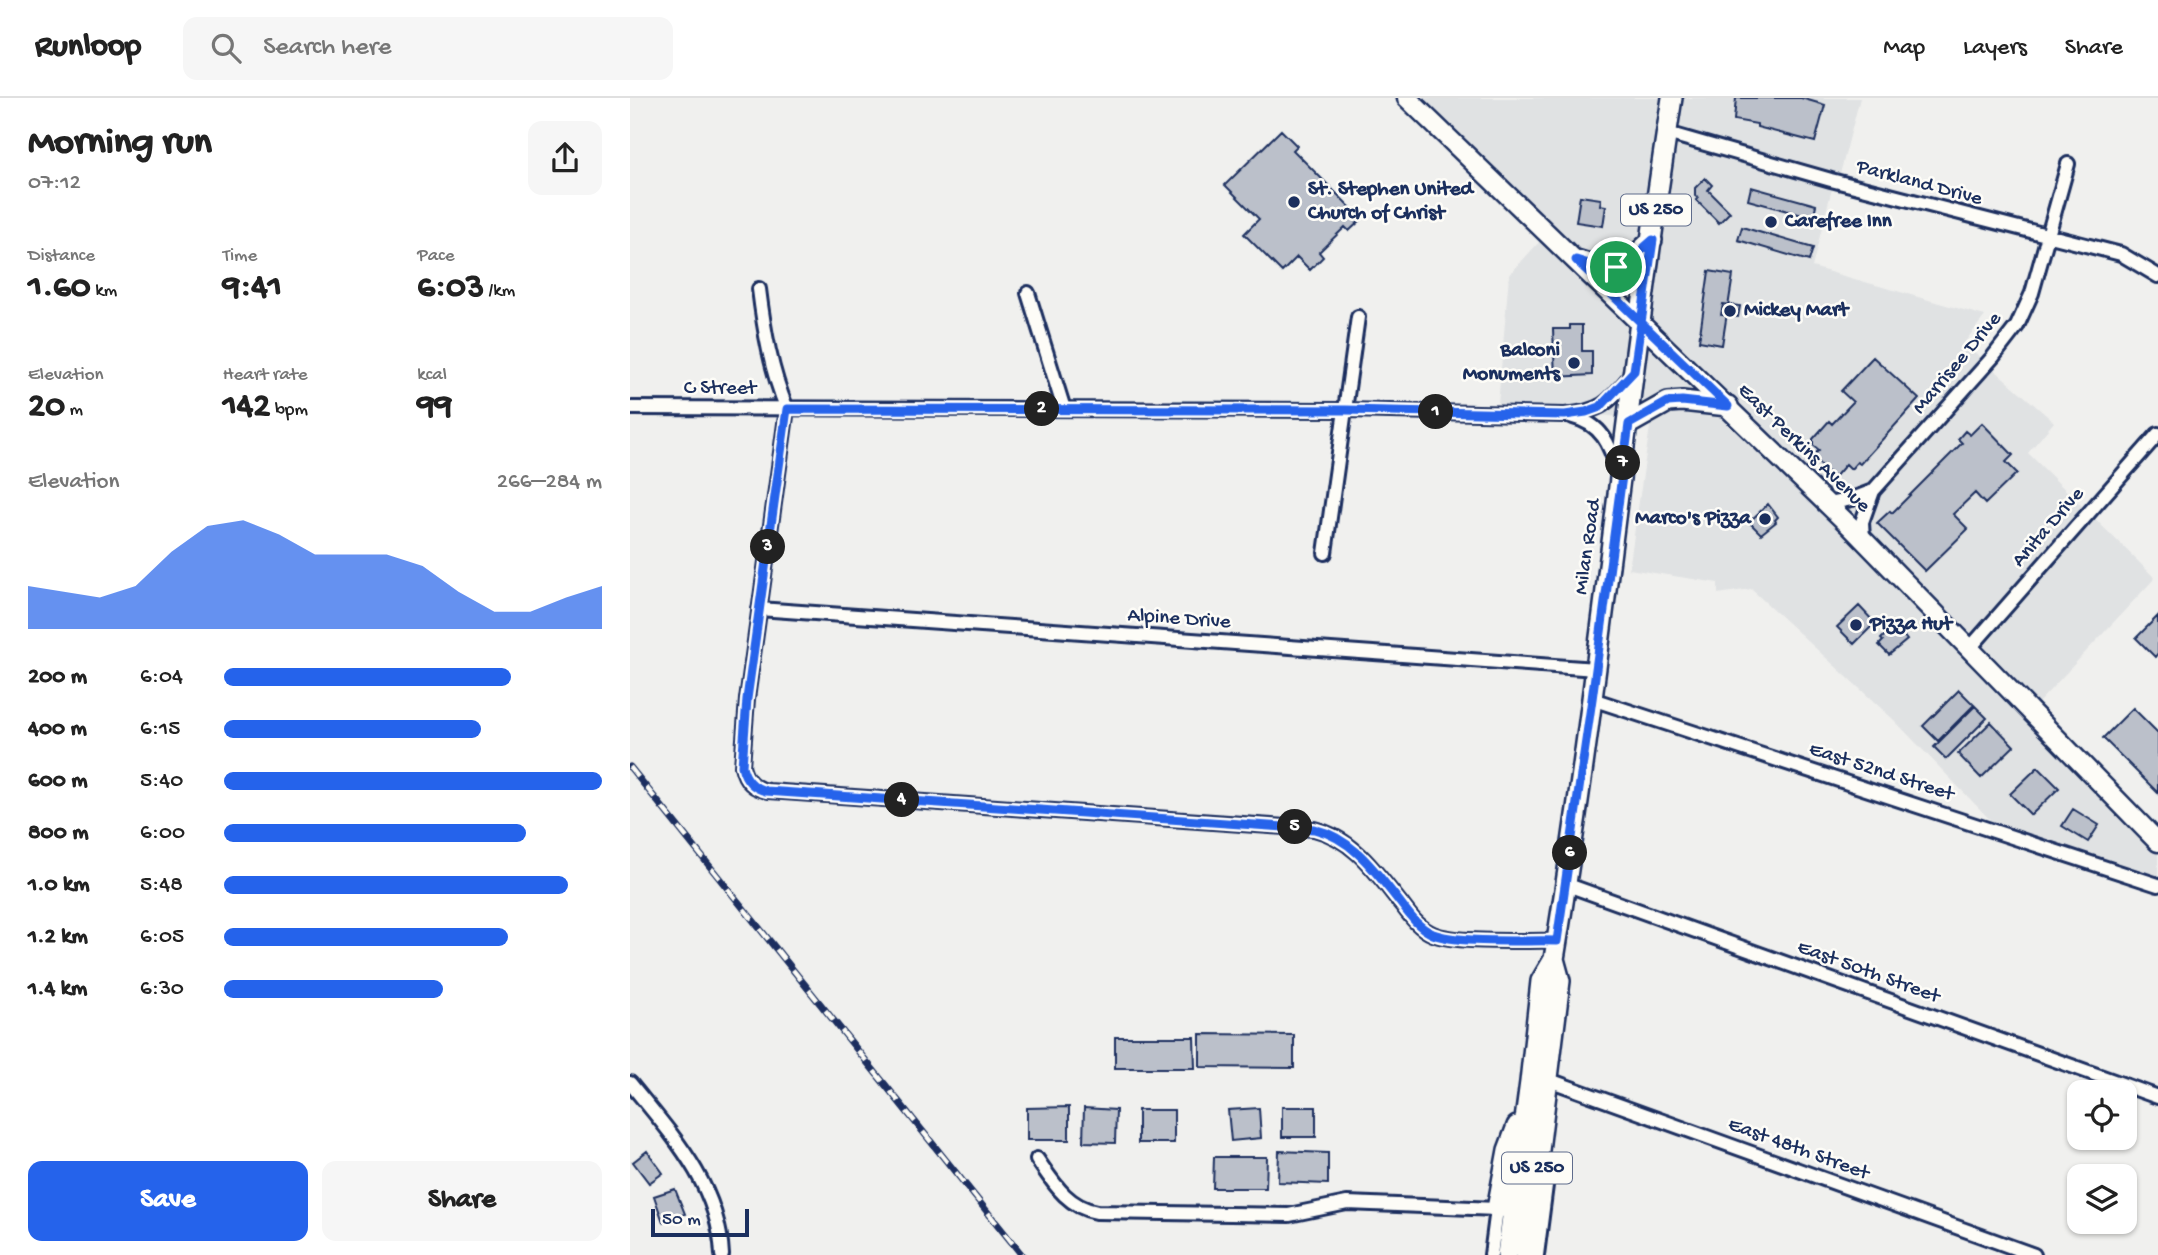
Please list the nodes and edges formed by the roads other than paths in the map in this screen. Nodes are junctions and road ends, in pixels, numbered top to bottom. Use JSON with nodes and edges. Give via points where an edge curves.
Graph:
{"nodes":[{"id":1,"x":1407,"y":98,"type":"edge"},
{"id":2,"x":1672,"y":98,"type":"edge"},
{"id":3,"x":1667,"y":133,"type":"junction"},
{"id":4,"x":2068,"y":164,"type":"dead end"},
{"id":5,"x":2049,"y":237,"type":"junction"},
{"id":6,"x":1653,"y":240,"type":"junction"},
{"id":7,"x":1576,"y":260,"type":"junction"},
{"id":8,"x":2158,"y":276,"type":"edge"},
{"id":9,"x":759,"y":289,"type":"dead end"},
{"id":10,"x":1028,"y":293,"type":"dead end"},
{"id":11,"x":1358,"y":317,"type":"dead end"},
{"id":12,"x":1640,"y":321,"type":"junction"},
{"id":13,"x":1634,"y":371,"type":"junction"},
{"id":14,"x":1728,"y":406,"type":"junction"},
{"id":15,"x":630,"y":408,"type":"edge"},
{"id":16,"x":787,"y":409,"type":"junction"},
{"id":17,"x":1064,"y":409,"type":"junction"},
{"id":18,"x":1346,"y":410,"type":"junction"},
{"id":19,"x":1565,"y":415,"type":"junction"},
{"id":20,"x":1629,"y":424,"type":"junction"},
{"id":21,"x":2158,"y":434,"type":"edge"},
{"id":22,"x":1621,"y":481,"type":"junction"},
{"id":23,"x":1872,"y":492,"type":"junction"},
{"id":24,"x":1828,"y":504,"type":"junction"},
{"id":25,"x":1863,"y":539,"type":"junction"},
{"id":26,"x":1325,"y":553,"type":"dead end"},
{"id":27,"x":759,"y":609,"type":"junction"},
{"id":28,"x":1970,"y":648,"type":"junction"},
{"id":29,"x":1596,"y":668,"type":"junction"},
{"id":30,"x":1592,"y":699,"type":"junction"},
{"id":31,"x":2158,"y":842,"type":"edge"},
{"id":32,"x":1565,"y":884,"type":"junction"},
{"id":33,"x":2158,"y":885,"type":"edge"},
{"id":34,"x":1555,"y":950,"type":"junction"},
{"id":35,"x":1549,"y":1080,"type":"junction"},
{"id":36,"x":630,"y":1083,"type":"edge"},
{"id":37,"x":2158,"y":1097,"type":"edge"},
{"id":38,"x":1528,"y":1099,"type":"junction"},
{"id":39,"x":1037,"y":1159,"type":"dead end"},
{"id":40,"x":1548,"y":1170,"type":"joint"},
{"id":41,"x":1497,"y":1209,"type":"junction"},
{"id":42,"x":722,"y":1255,"type":"edge"},
{"id":43,"x":1491,"y":1255,"type":"edge"},
{"id":44,"x":1507,"y":1255,"type":"edge"},
{"id":45,"x":1526,"y":1255,"type":"edge"},
{"id":46,"x":1537,"y":1255,"type":"edge"},
{"id":47,"x":2034,"y":1255,"type":"edge"}],
"edges":[{"from":1,"to":7,"type":"main road","name":"East Perkins Avenue"},
{"from":2,"to":3,"type":"main road","name":"Milan Road","number":"US 250"},
{"from":3,"to":5,"type":"street","name":"Parkland Drive"},
{"from":3,"to":6,"type":"main road","name":"Milan Road","number":"US 250"},
{"from":4,"to":5,"type":"street","name":"Marrisee Drive"},
{"from":5,"to":8,"type":"street","name":"Parkland Drive","via":[[2121,254]]},
{"from":5,"to":23,"type":"street","name":"Marrisee Drive","via":[[2017,326]]},
{"from":6,"to":7,"type":"main road","via":[[1613,269]]},
{"from":6,"to":12,"type":"main road","name":"Milan Road","number":"US 250"},
{"from":7,"to":12,"type":"main road","name":"East Perkins Avenue"},
{"from":9,"to":16,"type":"street","via":[[765,333]]},
{"from":10,"to":17,"type":"street"},
{"from":11,"to":18,"type":"street"},
{"from":12,"to":13,"type":"main road","name":"Milan Road","number":"US 250"},
{"from":12,"to":14,"type":"main road","name":"East Perkins Avenue"},
{"from":13,"to":19,"type":"street","name":"C Street","via":[[1600,407]]},
{"from":13,"to":20,"type":"main road","name":"Milan Road","number":"US 250"},
{"from":14,"to":20,"type":"main road","via":[[1668,402]]},
{"from":14,"to":24,"type":"main road","name":"East Perkins Avenue"},
{"from":15,"to":16,"type":"street","name":"C Street"},
{"from":16,"to":17,"type":"street","name":"C Street"},
{"from":16,"to":27,"type":"street"},
{"from":17,"to":18,"type":"street","name":"C Street"},
{"from":18,"to":19,"type":"street","name":"C Street"},
{"from":18,"to":26,"type":"street"},
{"from":19,"to":22,"type":"street","name":"C Street","via":[[1601,432]]},
{"from":20,"to":22,"type":"main road","name":"Milan Road","number":"US 250"},
{"from":21,"to":28,"type":"street","name":"Anita Drive"},
{"from":22,"to":29,"type":"main road","name":"Milan Road","number":"US 250"},
{"from":23,"to":24,"type":"street"},
{"from":23,"to":25,"type":"street","name":"Marrisee Drive","via":[[1862,522]]},
{"from":24,"to":25,"type":"main road","name":"East Perkins Avenue"},
{"from":25,"to":28,"type":"main road","name":"East Perkins Avenue"},
{"from":27,"to":29,"type":"street","name":"Alpine Drive"},
{"from":27,"to":34,"type":"street","via":[[743,759],[751,783],[766,791],[1314,829],[1348,844],[1415,921],[1434,934]]},
{"from":28,"to":31,"type":"main road","name":"East Perkins Avenue"},
{"from":29,"to":30,"type":"main road","name":"Milan Road","number":"US 250"},
{"from":30,"to":32,"type":"main road","name":"Milan Road","number":"US 250"},
{"from":30,"to":33,"type":"street","name":"East 52nd Street"},
{"from":32,"to":34,"type":"main road","name":"Milan Road","number":"US 250"},
{"from":32,"to":37,"type":"street","name":"East 50th Street"},
{"from":34,"to":35,"type":"main road","name":"Milan Road","number":"US 250","via":[[1560,981]]},
{"from":34,"to":38,"type":"main road","name":"Milan Road","number":"US 250","via":[[1541,981]]},
{"from":35,"to":40,"type":"main road","via":[[1553,1121]]},
{"from":35,"to":45,"type":"main road","name":"Milan Road","number":"US 250"},
{"from":35,"to":47,"type":"street","name":"East 48th Street"},
{"from":36,"to":42,"type":"street","via":[[703,1181],[717,1217]]},
{"from":38,"to":41,"type":"main road","via":[[1508,1150]]},
{"from":38,"to":44,"type":"main road","name":"Milan Road","number":"US 250"},
{"from":39,"to":41,"type":"street","via":[[1070,1201],[1097,1212],[1289,1214],[1347,1203]]},
{"from":40,"to":46,"type":"street"},
{"from":41,"to":43,"type":"street"}]}
